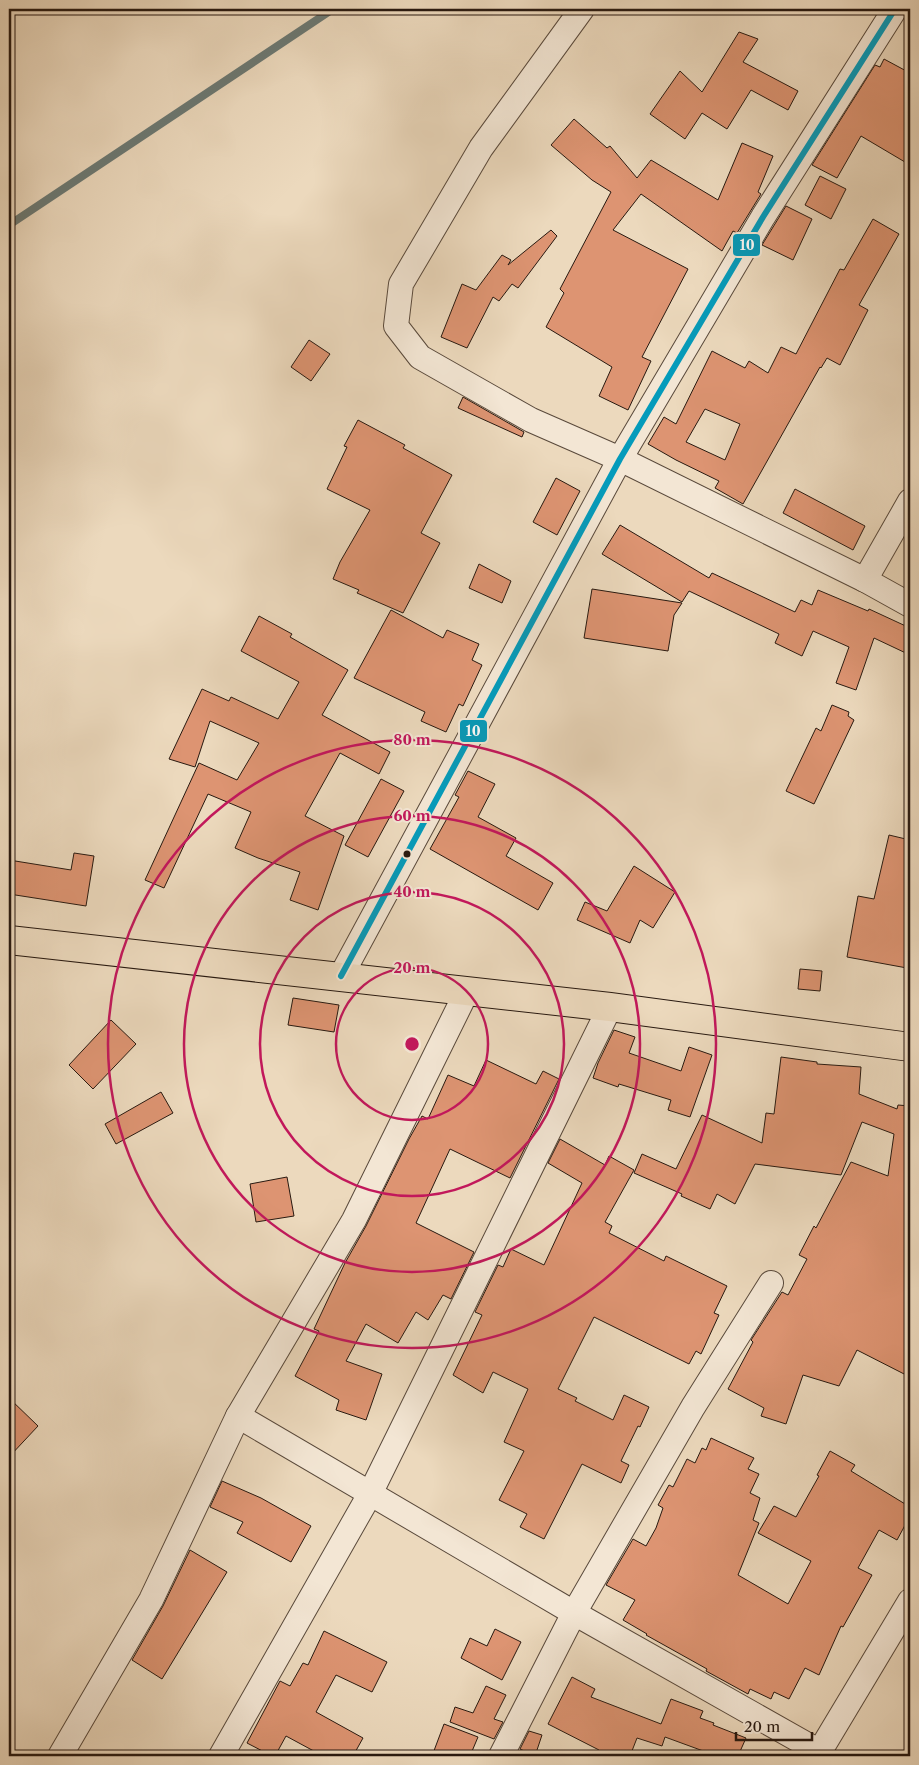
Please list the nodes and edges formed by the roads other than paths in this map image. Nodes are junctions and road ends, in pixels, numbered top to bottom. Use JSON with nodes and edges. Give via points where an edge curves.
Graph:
{"nodes":[{"id":1,"x":582,"y":9,"type":"edge"},
{"id":2,"x":895,"y":9,"type":"edge"},
{"id":3,"x":620,"y":459,"type":"junction"},
{"id":4,"x":910,"y":501,"type":"edge"},
{"id":5,"x":865,"y":580,"type":"junction"},
{"id":6,"x":910,"y":605,"type":"edge"},
{"id":7,"x":9,"y":940,"type":"edge"},
{"id":8,"x":341,"y":976,"type":"junction"},
{"id":9,"x":467,"y":991,"type":"junction"},
{"id":10,"x":610,"y":1008,"type":"junction"},
{"id":11,"x":910,"y":1046,"type":"edge"},
{"id":12,"x":771,"y":1283,"type":"dead end"},
{"id":13,"x":238,"y":1416,"type":"junction"},
{"id":14,"x":370,"y":1494,"type":"junction"},
{"id":15,"x":910,"y":1601,"type":"edge"},
{"id":16,"x":574,"y":1613,"type":"junction"},
{"id":17,"x":819,"y":1754,"type":"edge"},
{"id":18,"x":60,"y":1756,"type":"edge"},
{"id":19,"x":221,"y":1756,"type":"edge"},
{"id":20,"x":501,"y":1756,"type":"edge"}],
"edges":[{"from":1,"to":3,"type":"street","via":[[481,148],[401,284],[396,326],[420,357],[531,420]]},
{"from":2,"to":3,"type":"street","via":[[763,217]]},
{"from":3,"to":5,"type":"street"},
{"from":3,"to":8,"type":"street"},
{"from":4,"to":5,"type":"street"},
{"from":5,"to":6,"type":"street"},
{"from":7,"to":8,"type":"highway"},
{"from":8,"to":9,"type":"highway"},
{"from":9,"to":10,"type":"highway"},
{"from":9,"to":13,"type":"street","via":[[354,1220]]},
{"from":10,"to":11,"type":"highway"},
{"from":10,"to":14,"type":"street"},
{"from":12,"to":16,"type":"street","via":[[693,1407]]},
{"from":13,"to":14,"type":"street"},
{"from":13,"to":18,"type":"street","via":[[151,1600]]},
{"from":14,"to":16,"type":"street"},
{"from":14,"to":19,"type":"street"},
{"from":15,"to":17,"type":"street"},
{"from":16,"to":17,"type":"street"},
{"from":16,"to":20,"type":"street"}]}
